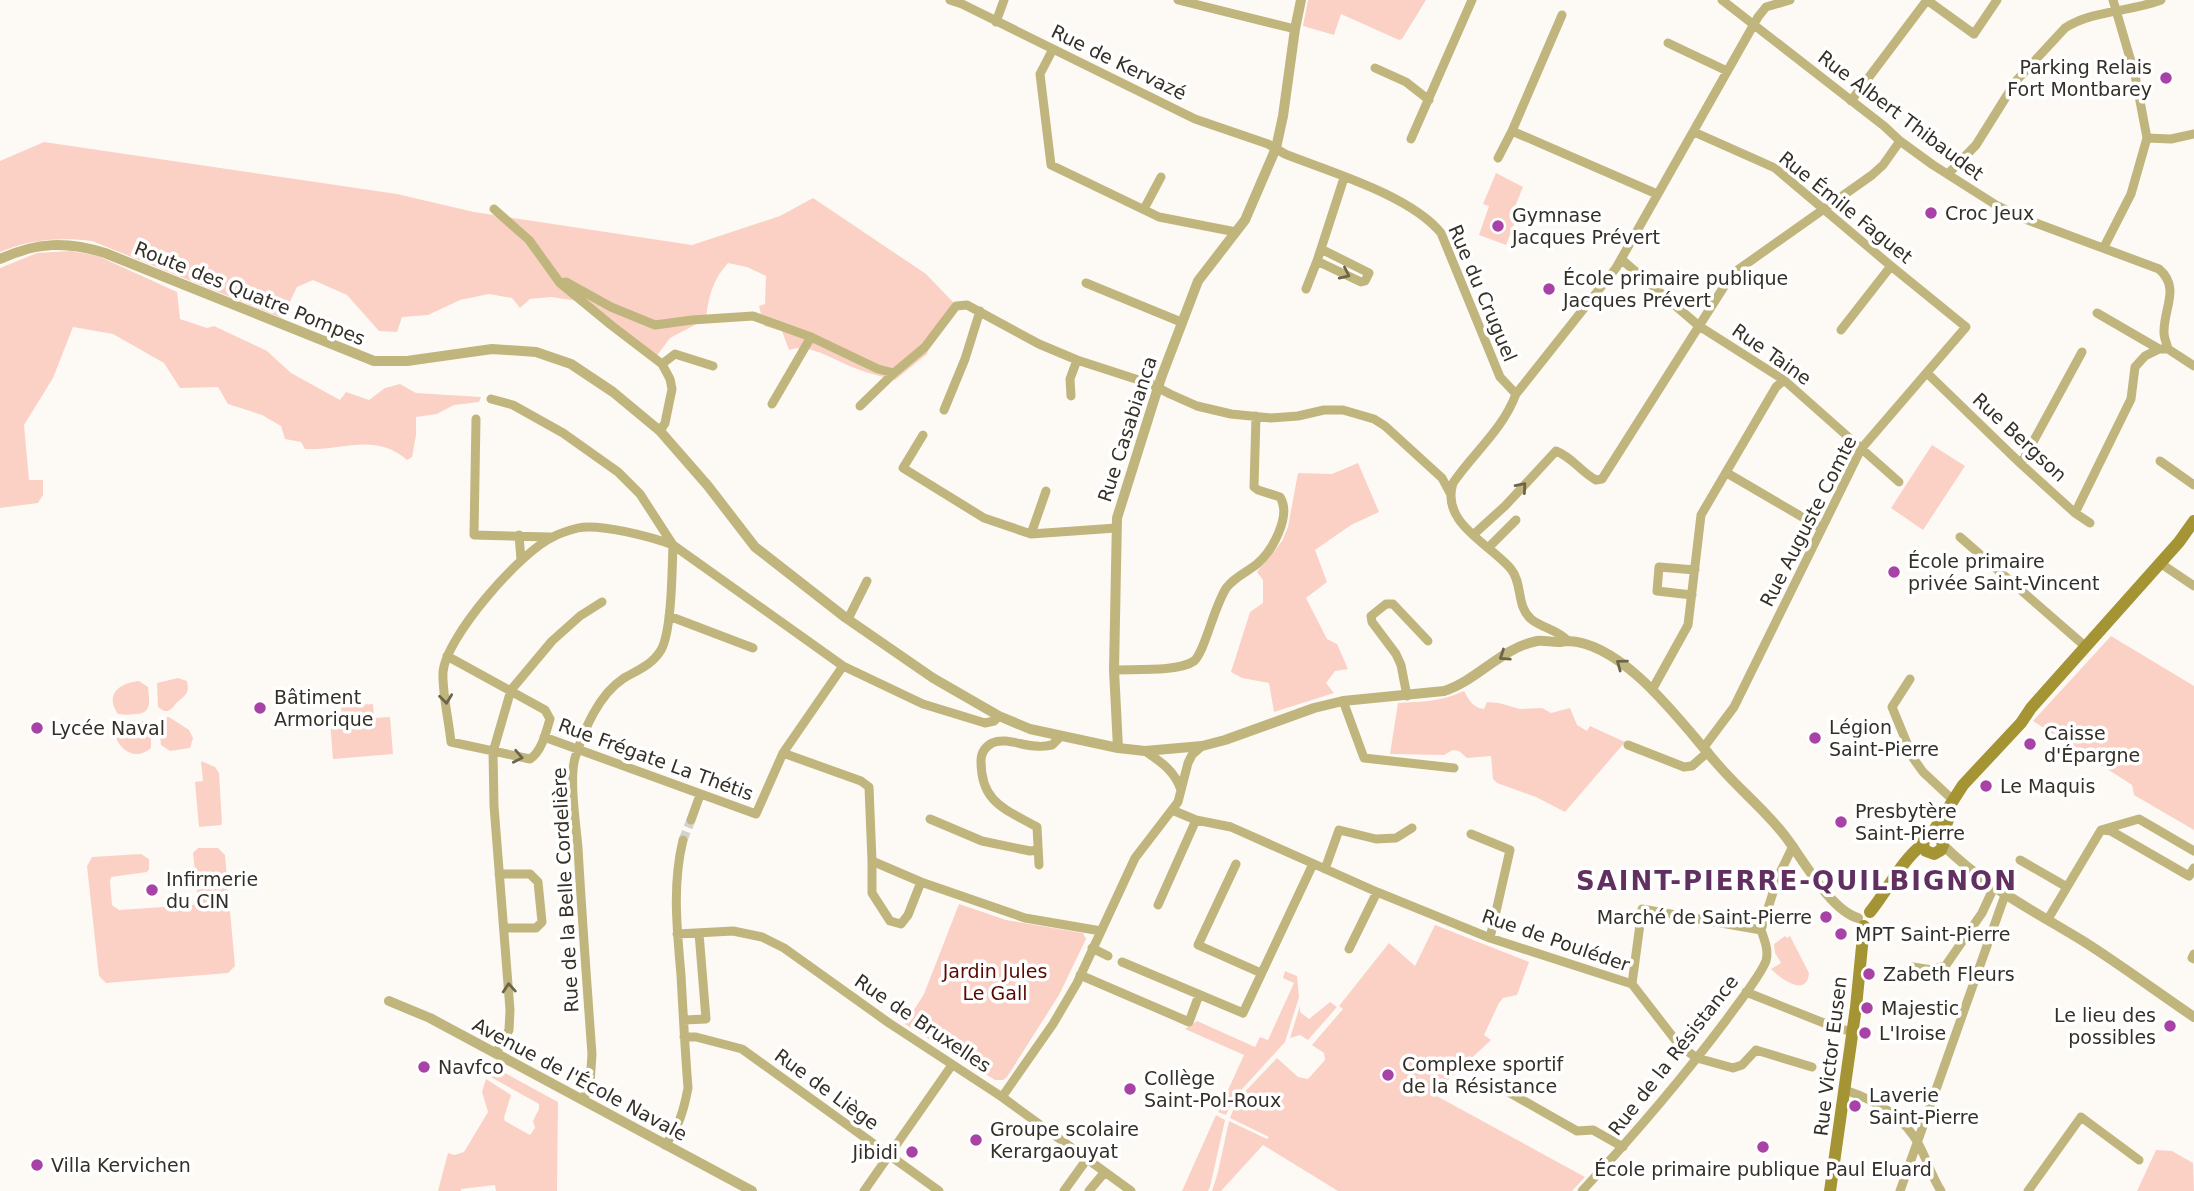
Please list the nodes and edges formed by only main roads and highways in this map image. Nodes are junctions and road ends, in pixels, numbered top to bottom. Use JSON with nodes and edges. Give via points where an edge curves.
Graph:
{"nodes":[{"id":1,"x":2194,"y":521,"type":"edge"},
{"id":2,"x":1830,"y":1191,"type":"edge"}],
"edges":[{"from":1,"to":2,"type":"main road","name":"Rue Victor Eusen","via":[[1963,785],[1934,844],[1913,852],[1864,918]]}]}
